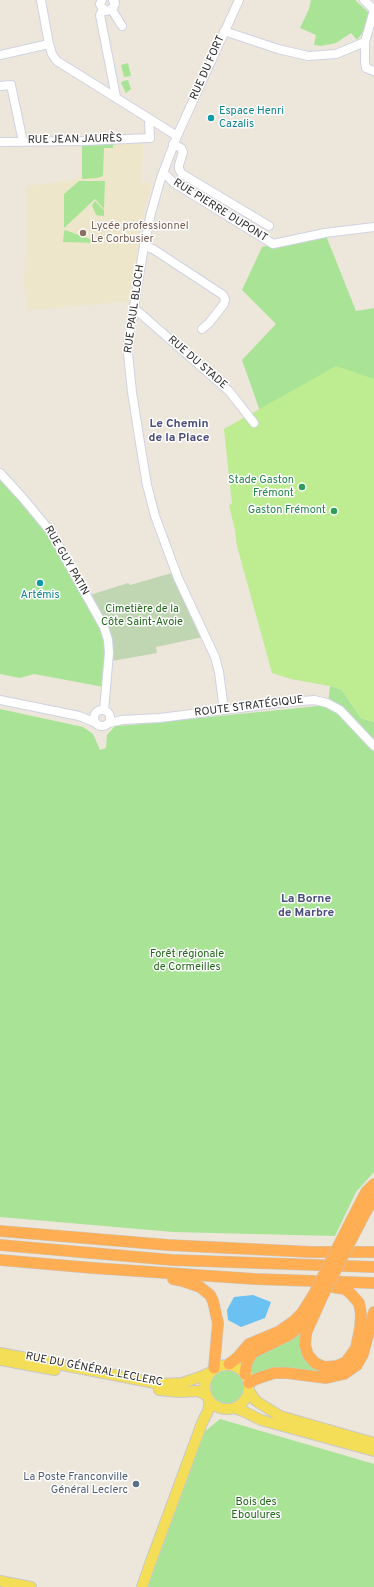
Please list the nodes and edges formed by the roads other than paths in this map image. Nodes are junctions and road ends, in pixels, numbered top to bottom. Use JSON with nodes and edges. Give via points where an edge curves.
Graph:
{"nodes":[{"id":1,"x":41,"y":0,"type":"edge"},
{"id":2,"x":102,"y":0,"type":"edge"},
{"id":3,"x":113,"y":0,"type":"edge"},
{"id":4,"x":239,"y":0,"type":"edge"},
{"id":5,"x":364,"y":0,"type":"edge"},
{"id":6,"x":103,"y":10,"type":"junction"},
{"id":7,"x":112,"y":10,"type":"junction"},
{"id":8,"x":374,"y":10,"type":"edge"},
{"id":9,"x":122,"y":26,"type":"dead end"},
{"id":10,"x":224,"y":31,"type":"junction"},
{"id":11,"x":365,"y":42,"type":"junction"},
{"id":12,"x":49,"y":44,"type":"junction"},
{"id":13,"x":0,"y":55,"type":"edge"},
{"id":14,"x":374,"y":71,"type":"edge"},
{"id":15,"x":0,"y":86,"type":"edge"},
{"id":16,"x":116,"y":97,"type":"junction"},
{"id":17,"x":151,"y":120,"type":"junction"},
{"id":18,"x":175,"y":140,"type":"junction"},
{"id":19,"x":0,"y":142,"type":"edge"},
{"id":20,"x":23,"y":142,"type":"junction"},
{"id":21,"x":164,"y":173,"type":"junction"},
{"id":22,"x":269,"y":226,"type":"dead end"},
{"id":23,"x":374,"y":227,"type":"edge"},
{"id":24,"x":144,"y":246,"type":"junction"},
{"id":25,"x":134,"y":308,"type":"junction"},
{"id":26,"x":202,"y":329,"type":"dead end"},
{"id":27,"x":254,"y":423,"type":"dead end"},
{"id":28,"x":0,"y":473,"type":"edge"},
{"id":29,"x":0,"y":700,"type":"edge"},
{"id":30,"x":224,"y":710,"type":"junction"},
{"id":31,"x":105,"y":715,"type":"junction"},
{"id":32,"x":79,"y":716,"type":"junction"},
{"id":33,"x":96,"y":723,"type":"junction"},
{"id":34,"x":374,"y":746,"type":"edge"},
{"id":35,"x":374,"y":1184,"type":"edge"},
{"id":36,"x":374,"y":1198,"type":"edge"},
{"id":37,"x":359,"y":1215,"type":"junction"},
{"id":38,"x":0,"y":1231,"type":"edge"},
{"id":39,"x":0,"y":1245,"type":"edge"},
{"id":40,"x":374,"y":1252,"type":"edge"},
{"id":41,"x":0,"y":1260,"type":"edge"},
{"id":42,"x":374,"y":1267,"type":"edge"},
{"id":43,"x":93,"y":1268,"type":"junction"},
{"id":44,"x":255,"y":1279,"type":"junction"},
{"id":45,"x":374,"y":1283,"type":"edge"},
{"id":46,"x":319,"y":1294,"type":"junction"},
{"id":47,"x":374,"y":1312,"type":"edge"},
{"id":48,"x":0,"y":1353,"type":"edge"},
{"id":49,"x":0,"y":1360,"type":"edge"},
{"id":50,"x":229,"y":1364,"type":"junction"},
{"id":51,"x":212,"y":1371,"type":"junction"},
{"id":52,"x":248,"y":1383,"type":"junction"},
{"id":53,"x":208,"y":1398,"type":"junction"},
{"id":54,"x":229,"y":1409,"type":"junction"},
{"id":55,"x":198,"y":1433,"type":"junction"},
{"id":56,"x":374,"y":1443,"type":"edge"},
{"id":57,"x":374,"y":1451,"type":"edge"},
{"id":58,"x":0,"y":1581,"type":"edge"},
{"id":59,"x":31,"y":1587,"type":"edge"},
{"id":60,"x":142,"y":1587,"type":"edge"}],
"edges":[{"from":1,"to":12,"type":"street"},
{"from":2,"to":6,"type":"street"},
{"from":3,"to":7,"type":"street"},
{"from":4,"to":10,"type":"street","name":"RUE DU FORT"},
{"from":5,"to":8,"type":"street"},
{"from":6,"to":7,"type":"street"},
{"from":6,"to":16,"type":"street","via":[[100,14]]},
{"from":7,"to":9,"type":"street"},
{"from":8,"to":11,"type":"street"},
{"from":10,"to":11,"type":"street","via":[[308,56],[336,54]]},
{"from":10,"to":18,"type":"street","name":"RUE DU FORT"},
{"from":11,"to":14,"type":"street","via":[[366,68]]},
{"from":12,"to":13,"type":"street"},
{"from":12,"to":16,"type":"street","via":[[57,61]]},
{"from":15,"to":20,"type":"street","via":[[11,85]]},
{"from":16,"to":17,"type":"street"},
{"from":17,"to":18,"type":"street"},
{"from":17,"to":20,"type":"street","name":"RUE JEAN JAURÈS","via":[[150,138]]},
{"from":18,"to":21,"type":"street","name":"RUE PAUL BLOCH"},
{"from":18,"to":22,"type":"street","via":[[184,152],[179,164],[182,174]]},
{"from":19,"to":20,"type":"street","name":"RUE JEAN JAURÈS"},
{"from":21,"to":23,"type":"street","name":"RUE PIERRE DUPONT","via":[[174,183],[273,244],[325,233]]},
{"from":21,"to":24,"type":"street","name":"RUE PAUL BLOCH"},
{"from":24,"to":25,"type":"street","name":"RUE PAUL BLOCH"},
{"from":24,"to":26,"type":"street","via":[[153,249],[223,295],[224,304]]},
{"from":25,"to":27,"type":"street","name":"RUE DU STADE","via":[[229,391]]},
{"from":25,"to":30,"type":"street","name":"RUE PAUL BLOCH","via":[[128,353],[147,485],[154,516],[166,548],[215,657]]},
{"from":28,"to":31,"type":"street","name":"RUE GUY PATIN","via":[[51,532],[104,628],[109,653]]},
{"from":29,"to":32,"type":"street","name":"ROUTE STRATÉGIQUE"},
{"from":30,"to":31,"type":"street","name":"ROUTE STRATÉGIQUE","via":[[160,718],[130,719]]},
{"from":30,"to":34,"type":"street","name":"ROUTE STRATÉGIQUE","via":[[294,701],[322,701],[340,710]]},
{"from":31,"to":32,"type":"street","name":"ROUTE STRATÉGIQUE"},
{"from":31,"to":33,"type":"street","name":"RUE GUY PATIN","via":[[94,718]]},
{"from":31,"to":33,"type":"street","via":[[102,726]]},
{"from":32,"to":33,"type":"street","name":"ROUTE STRATÉGIQUE"},
{"from":35,"to":37,"type":"highway","via":[[366,1192]]},
{"from":36,"to":37,"type":"highway"},
{"from":37,"to":46,"type":"highway","bridge":true},
{"from":38,"to":40,"type":"highway","via":[[168,1245],[311,1252]]},
{"from":39,"to":42,"type":"highway","via":[[172,1260]]},
{"from":41,"to":43,"type":"highway"},
{"from":43,"to":44,"type":"highway"},
{"from":43,"to":51,"type":"highway","via":[[183,1281],[205,1290],[213,1301],[218,1316]]},
{"from":44,"to":45,"type":"highway"},
{"from":44,"to":46,"type":"highway","via":[[345,1289],[356,1298],[361,1308],[356,1348],[346,1362],[337,1366],[324,1367],[315,1363],[308,1355],[305,1345]]},
{"from":46,"to":50,"type":"highway","via":[[294,1321],[280,1331],[249,1344]]},
{"from":46,"to":52,"type":"highway","via":[[303,1322],[294,1331],[278,1342],[252,1352],[247,1362]]},
{"from":47,"to":52,"type":"highway","via":[[363,1354],[357,1364],[344,1374],[326,1378],[274,1373]]},
{"from":48,"to":51,"type":"main road","name":"RUE DU GÉNÉRAL LECLERC","via":[[160,1384],[182,1383]]},
{"from":49,"to":53,"type":"main road","name":"RUE DU GÉNÉRAL LECLERC","via":[[161,1390],[198,1391]]},
{"from":50,"to":51,"type":"main road"},
{"from":50,"to":52,"type":"main road","via":[[240,1368]]},
{"from":51,"to":53,"type":"main road","via":[[205,1383]]},
{"from":52,"to":54,"type":"main road","via":[[244,1402]]},
{"from":52,"to":56,"type":"main road","via":[[252,1397],[280,1416]]},
{"from":53,"to":54,"type":"main road","via":[[217,1407]]},
{"from":53,"to":55,"type":"main road"},
{"from":54,"to":55,"type":"main road","via":[[211,1418]]},
{"from":54,"to":57,"type":"main road","via":[[240,1410],[261,1420]]},
{"from":55,"to":60,"type":"main road"},
{"from":58,"to":59,"type":"main road"}]}
